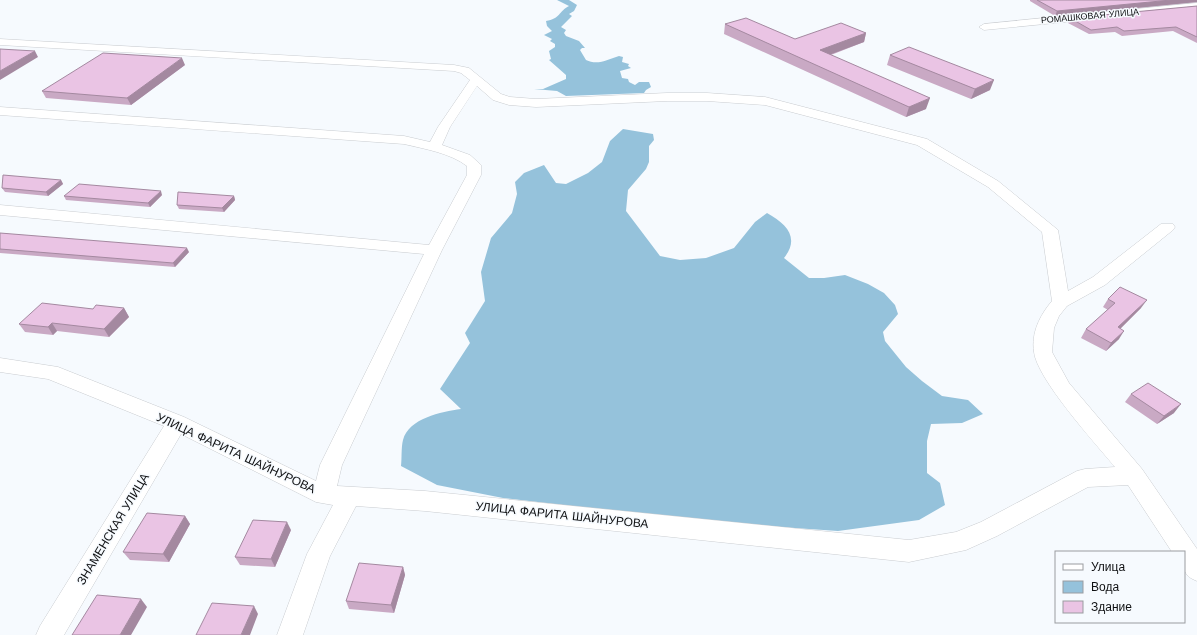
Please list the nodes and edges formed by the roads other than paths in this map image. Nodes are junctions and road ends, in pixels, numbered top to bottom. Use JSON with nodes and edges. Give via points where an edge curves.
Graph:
{"nodes":[{"id":1,"x":1197,"y":6,"type":"edge"},
{"id":2,"x":984,"y":27,"type":"dead end"},
{"id":3,"x":0,"y":42,"type":"edge"},
{"id":4,"x":476,"y":79,"type":"junction"},
{"id":5,"x":0,"y":111,"type":"edge"},
{"id":6,"x":434,"y":148,"type":"junction"},
{"id":7,"x":0,"y":210,"type":"edge"},
{"id":8,"x":1167,"y":227,"type":"dead end"},
{"id":9,"x":434,"y":250,"type":"junction"},
{"id":10,"x":1062,"y":302,"type":"junction"},
{"id":11,"x":0,"y":365,"type":"edge"},
{"id":12,"x":177,"y":423,"type":"junction"},
{"id":13,"x":1134,"y":475,"type":"junction"},
{"id":14,"x":324,"y":495,"type":"junction"},
{"id":15,"x":349,"y":497,"type":"junction"},
{"id":16,"x":1184,"y":551,"type":"edge"},
{"id":17,"x":1185,"y":552,"type":"edge"},
{"id":18,"x":1197,"y":570,"type":"edge"},
{"id":19,"x":49,"y":635,"type":"edge"},
{"id":20,"x":290,"y":635,"type":"edge"}],
"edges":[{"from":1,"to":2,"type":"street","name":"РОМАШКОВАЯ УЛИЦА"},
{"from":3,"to":4,"type":"street","via":[[454,68],[465,70]]},
{"from":4,"to":6,"type":"street","via":[[444,127]]},
{"from":4,"to":10,"type":"street","via":[[497,97],[509,101],[536,103],[667,97],[765,101],[922,142],[993,184],[1050,230]]},
{"from":5,"to":6,"type":"street","via":[[404,140]]},
{"from":6,"to":9,"type":"street","via":[[465,158],[474,165],[474,175]]},
{"from":7,"to":9,"type":"street"},
{"from":8,"to":10,"type":"street","via":[[1099,281]]},
{"from":9,"to":14,"type":"street","via":[[332,465]]},
{"from":10,"to":13,"type":"street","via":[[1051,314],[1045,328],[1043,352],[1062,388]]},
{"from":11,"to":12,"type":"street","name":"УЛИЦА ФАРИТА ШАЙНУРОВА","via":[[51,372]]},
{"from":12,"to":14,"type":"street","name":"УЛИЦА ФАРИТА ШАЙНУРОВА"},
{"from":12,"to":19,"type":"street","name":"ЗНАМЕНСКАЯ УЛИЦА"},
{"from":13,"to":15,"type":"street","name":"УЛИЦА ФАРИТА ШАЙНУРОВА","via":[[1085,478],[989,529],[958,542],[909,551],[424,501]]},
{"from":13,"to":16,"type":"street"},
{"from":14,"to":15,"type":"street","name":"УЛИЦА ФАРИТА ШАЙНУРОВА"},
{"from":15,"to":20,"type":"street","via":[[319,554]]},
{"from":17,"to":18,"type":"street"}]}
